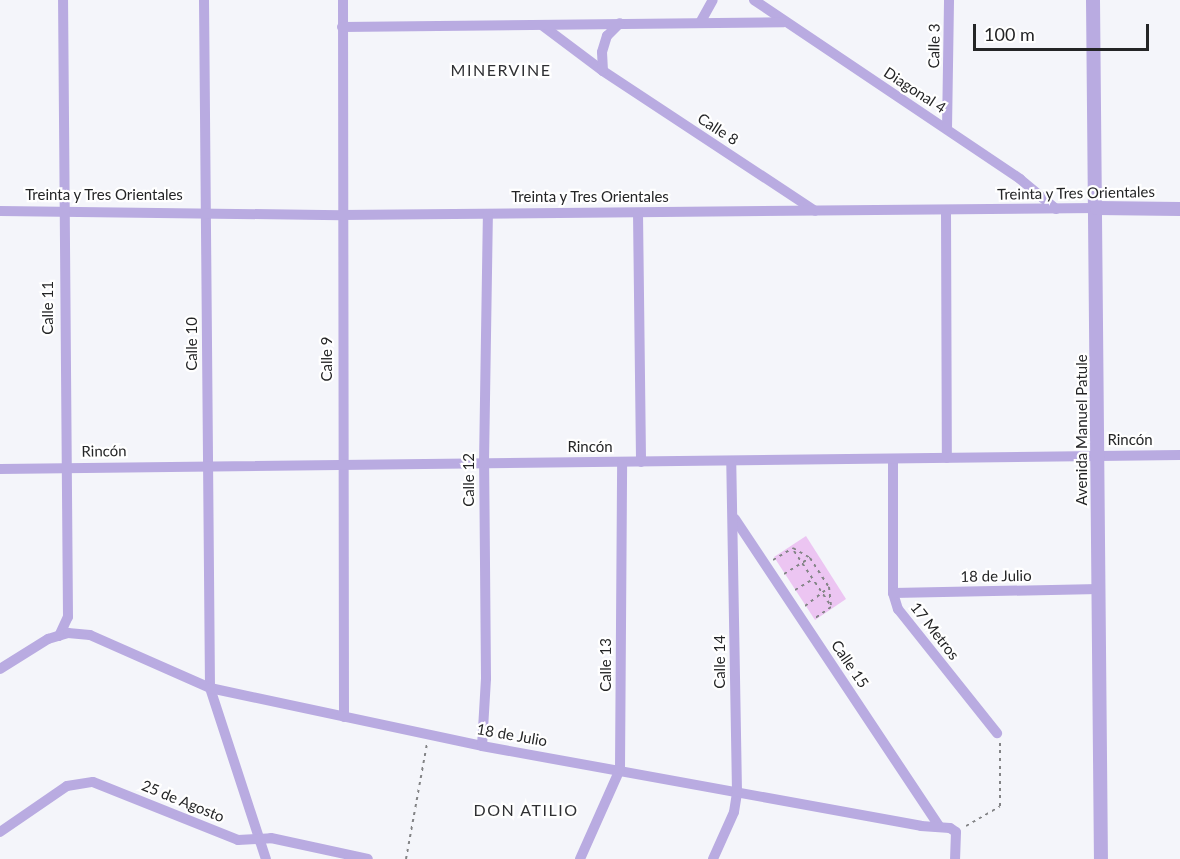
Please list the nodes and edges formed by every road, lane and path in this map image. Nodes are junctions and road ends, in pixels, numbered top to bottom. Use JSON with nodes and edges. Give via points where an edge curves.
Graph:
{"nodes":[{"id":1,"x":63,"y":0,"type":"edge"},
{"id":2,"x":204,"y":0,"type":"edge"},
{"id":3,"x":343,"y":0,"type":"edge"},
{"id":4,"x":713,"y":0,"type":"edge"},
{"id":5,"x":754,"y":0,"type":"edge"},
{"id":6,"x":949,"y":0,"type":"edge"},
{"id":7,"x":1093,"y":0,"type":"edge"},
{"id":8,"x":784,"y":22,"type":"junction"},
{"id":9,"x":620,"y":23,"type":"junction"},
{"id":10,"x":700,"y":23,"type":"junction"},
{"id":11,"x":543,"y":26,"type":"junction"},
{"id":12,"x":342,"y":27,"type":"junction"},
{"id":13,"x":603,"y":71,"type":"junction"},
{"id":14,"x":947,"y":129,"type":"junction"},
{"id":15,"x":1097,"y":208,"type":"junction"},
{"id":16,"x":1056,"y":209,"type":"junction"},
{"id":17,"x":1180,"y":209,"type":"edge"},
{"id":18,"x":0,"y":211,"type":"edge"},
{"id":19,"x":946,"y":211,"type":"junction"},
{"id":20,"x":62,"y":212,"type":"junction"},
{"id":21,"x":206,"y":212,"type":"junction"},
{"id":22,"x":816,"y":212,"type":"junction"},
{"id":23,"x":638,"y":213,"type":"junction"},
{"id":24,"x":488,"y":214,"type":"junction"},
{"id":25,"x":340,"y":215,"type":"junction"},
{"id":26,"x":1099,"y":455,"type":"junction"},
{"id":27,"x":1180,"y":455,"type":"edge"},
{"id":28,"x":947,"y":458,"type":"junction"},
{"id":29,"x":893,"y":459,"type":"junction"},
{"id":30,"x":731,"y":461,"type":"junction"},
{"id":31,"x":484,"y":462,"type":"junction"},
{"id":32,"x":622,"y":462,"type":"junction"},
{"id":33,"x":641,"y":462,"type":"junction"},
{"id":34,"x":207,"y":465,"type":"junction"},
{"id":35,"x":64,"y":466,"type":"junction"},
{"id":36,"x":343,"y":466,"type":"junction"},
{"id":37,"x":0,"y":469,"type":"edge"},
{"id":38,"x":735,"y":518,"type":"junction"},
{"id":39,"x":793,"y":549,"type":"junction"},
{"id":40,"x":810,"y":558,"type":"junction"},
{"id":41,"x":802,"y":563,"type":"junction"},
{"id":42,"x":766,"y":565,"type":"junction"},
{"id":43,"x":776,"y":579,"type":"junction"},
{"id":44,"x":813,"y":579,"type":"junction"},
{"id":45,"x":829,"y":588,"type":"junction"},
{"id":46,"x":1099,"y":589,"type":"junction"},
{"id":47,"x":822,"y":593,"type":"junction"},
{"id":48,"x":893,"y":593,"type":"junction"},
{"id":49,"x":787,"y":596,"type":"junction"},
{"id":50,"x":831,"y":607,"type":"junction"},
{"id":51,"x":797,"y":612,"type":"junction"},
{"id":52,"x":68,"y":616,"type":"junction"},
{"id":53,"x":806,"y":625,"type":"junction"},
{"id":54,"x":77,"y":633,"type":"junction"},
{"id":55,"x":59,"y":636,"type":"junction"},
{"id":56,"x":0,"y":669,"type":"edge"},
{"id":57,"x":210,"y":688,"type":"junction"},
{"id":58,"x":344,"y":717,"type":"junction"},
{"id":59,"x":997,"y":733,"type":"joint"},
{"id":60,"x":428,"y":736,"type":"junction"},
{"id":61,"x":482,"y":746,"type":"junction"},
{"id":62,"x":620,"y":769,"type":"junction"},
{"id":63,"x":737,"y":792,"type":"junction"},
{"id":64,"x":939,"y":825,"type":"junction"},
{"id":65,"x":0,"y":832,"type":"edge"},
{"id":66,"x":956,"y":832,"type":"junction"},
{"id":67,"x":259,"y":837,"type":"junction"},
{"id":68,"x":266,"y":859,"type":"edge"},
{"id":69,"x":368,"y":859,"type":"edge"},
{"id":70,"x":406,"y":859,"type":"edge"},
{"id":71,"x":580,"y":859,"type":"edge"},
{"id":72,"x":713,"y":859,"type":"edge"},
{"id":73,"x":955,"y":859,"type":"edge"},
{"id":74,"x":1101,"y":859,"type":"edge"}],
"edges":[{"from":1,"to":20,"type":"street","name":"Calle 11"},
{"from":2,"to":21,"type":"street","name":"Calle 10"},
{"from":3,"to":12,"type":"street","name":"Calle 9"},
{"from":4,"to":10,"type":"street"},
{"from":5,"to":8,"type":"street","name":"Diagonal 4"},
{"from":6,"to":14,"type":"street","name":"Calle 3"},
{"from":7,"to":15,"type":"street","name":"Avenida Manuel Patule"},
{"from":8,"to":10,"type":"street"},
{"from":8,"to":14,"type":"street","name":"Diagonal 4"},
{"from":9,"to":10,"type":"street"},
{"from":9,"to":11,"type":"street"},
{"from":9,"to":13,"type":"street","via":[[607,36],[602,52]]},
{"from":11,"to":12,"type":"street"},
{"from":11,"to":13,"type":"street","name":"Calle 8"},
{"from":12,"to":25,"type":"street","name":"Calle 9"},
{"from":13,"to":22,"type":"street","name":"Calle 8"},
{"from":14,"to":16,"type":"street","name":"Diagonal 4"},
{"from":15,"to":16,"type":"street","name":"Treinta y Tres Orientales"},
{"from":15,"to":17,"type":"street","name":"Treinta y Tres Orientales"},
{"from":15,"to":26,"type":"street","name":"Avenida Manuel Patule"},
{"from":16,"to":19,"type":"street","name":"Treinta y Tres Orientales"},
{"from":18,"to":20,"type":"street","name":"Treinta y Tres Orientales"},
{"from":19,"to":22,"type":"street","name":"Treinta y Tres Orientales"},
{"from":19,"to":28,"type":"street"},
{"from":20,"to":21,"type":"street","name":"Treinta y Tres Orientales"},
{"from":20,"to":35,"type":"street","name":"Calle 11"},
{"from":21,"to":25,"type":"street","name":"Treinta y Tres Orientales"},
{"from":21,"to":34,"type":"street","name":"Calle 10"},
{"from":22,"to":23,"type":"street","name":"Treinta y Tres Orientales"},
{"from":23,"to":24,"type":"street","name":"Treinta y Tres Orientales"},
{"from":23,"to":33,"type":"street"},
{"from":24,"to":25,"type":"street","name":"Treinta y Tres Orientales"},
{"from":24,"to":31,"type":"street","name":"Calle 12"},
{"from":25,"to":36,"type":"street","name":"Calle 9"},
{"from":26,"to":27,"type":"street","name":"Rincón"},
{"from":26,"to":28,"type":"street","name":"Rincón"},
{"from":26,"to":46,"type":"street","name":"Avenida Manuel Patule"},
{"from":28,"to":29,"type":"street","name":"Rincón"},
{"from":29,"to":30,"type":"street","name":"Rincón"},
{"from":29,"to":48,"type":"street","name":"17 Metros"},
{"from":30,"to":33,"type":"street","name":"Rincón"},
{"from":30,"to":38,"type":"street","name":"Calle 14"},
{"from":31,"to":32,"type":"street","name":"Rincón"},
{"from":31,"to":36,"type":"street","name":"Rincón"},
{"from":31,"to":61,"type":"street","name":"Calle 12","via":[[486,678]]},
{"from":32,"to":33,"type":"street","name":"Rincón"},
{"from":32,"to":62,"type":"street","name":"Calle 13"},
{"from":34,"to":35,"type":"street","name":"Rincón"},
{"from":34,"to":36,"type":"street","name":"Rincón"},
{"from":34,"to":57,"type":"street","name":"Calle 10"},
{"from":35,"to":37,"type":"street","name":"Rincón"},
{"from":35,"to":52,"type":"street","name":"Calle 11"},
{"from":36,"to":58,"type":"street","name":"Calle 9"},
{"from":38,"to":42,"type":"street","name":"Calle 15"},
{"from":38,"to":63,"type":"street","name":"Calle 14"},
{"from":39,"to":40,"type":"path"},
{"from":39,"to":41,"type":"path"},
{"from":39,"to":42,"type":"path"},
{"from":40,"to":41,"type":"path"},
{"from":40,"to":45,"type":"path"},
{"from":41,"to":43,"type":"path"},
{"from":41,"to":44,"type":"path"},
{"from":42,"to":43,"type":"street","name":"Calle 15"},
{"from":43,"to":49,"type":"street","name":"Calle 15"},
{"from":44,"to":47,"type":"path"},
{"from":44,"to":49,"type":"path"},
{"from":45,"to":47,"type":"path"},
{"from":45,"to":50,"type":"path"},
{"from":46,"to":48,"type":"street","name":"18 de Julio"},
{"from":46,"to":74,"type":"street","name":"Avenida Manuel Patule"},
{"from":47,"to":50,"type":"path"},
{"from":47,"to":51,"type":"path"},
{"from":48,"to":59,"type":"street","name":"17 Metros","via":[[898,609]]},
{"from":49,"to":51,"type":"street","name":"Calle 15"},
{"from":50,"to":53,"type":"path"},
{"from":51,"to":53,"type":"street","name":"Calle 15"},
{"from":52,"to":54,"type":"street","name":"Calle 11"},
{"from":52,"to":55,"type":"street","name":"Calle 11"},
{"from":53,"to":64,"type":"street","name":"Calle 15"},
{"from":54,"to":55,"type":"street","name":"18 de Julio"},
{"from":54,"to":57,"type":"street","name":"18 de Julio","via":[[90,635]]},
{"from":55,"to":56,"type":"street","name":"18 de Julio"},
{"from":57,"to":58,"type":"street","name":"18 de Julio"},
{"from":57,"to":67,"type":"street","name":"Calle 10"},
{"from":58,"to":60,"type":"street","name":"18 de Julio"},
{"from":59,"to":66,"type":"path","via":[[1000,806]]},
{"from":60,"to":61,"type":"street","name":"18 de Julio"},
{"from":60,"to":70,"type":"path"},
{"from":61,"to":62,"type":"street","name":"18 de Julio"},
{"from":62,"to":63,"type":"street","name":"18 de Julio"},
{"from":62,"to":71,"type":"street","name":"Calle 13"},
{"from":63,"to":64,"type":"street","name":"18 de Julio","via":[[921,826]]},
{"from":63,"to":72,"type":"street","name":"Calle 14","via":[[734,812]]},
{"from":64,"to":66,"type":"street"},
{"from":65,"to":67,"type":"street","name":"25 de Agosto","via":[[67,786],[82,782],[107,786],[238,840]]},
{"from":66,"to":73,"type":"street"},
{"from":67,"to":68,"type":"street","name":"Calle 10"},
{"from":67,"to":69,"type":"street","name":"25 de Agosto"}]}
